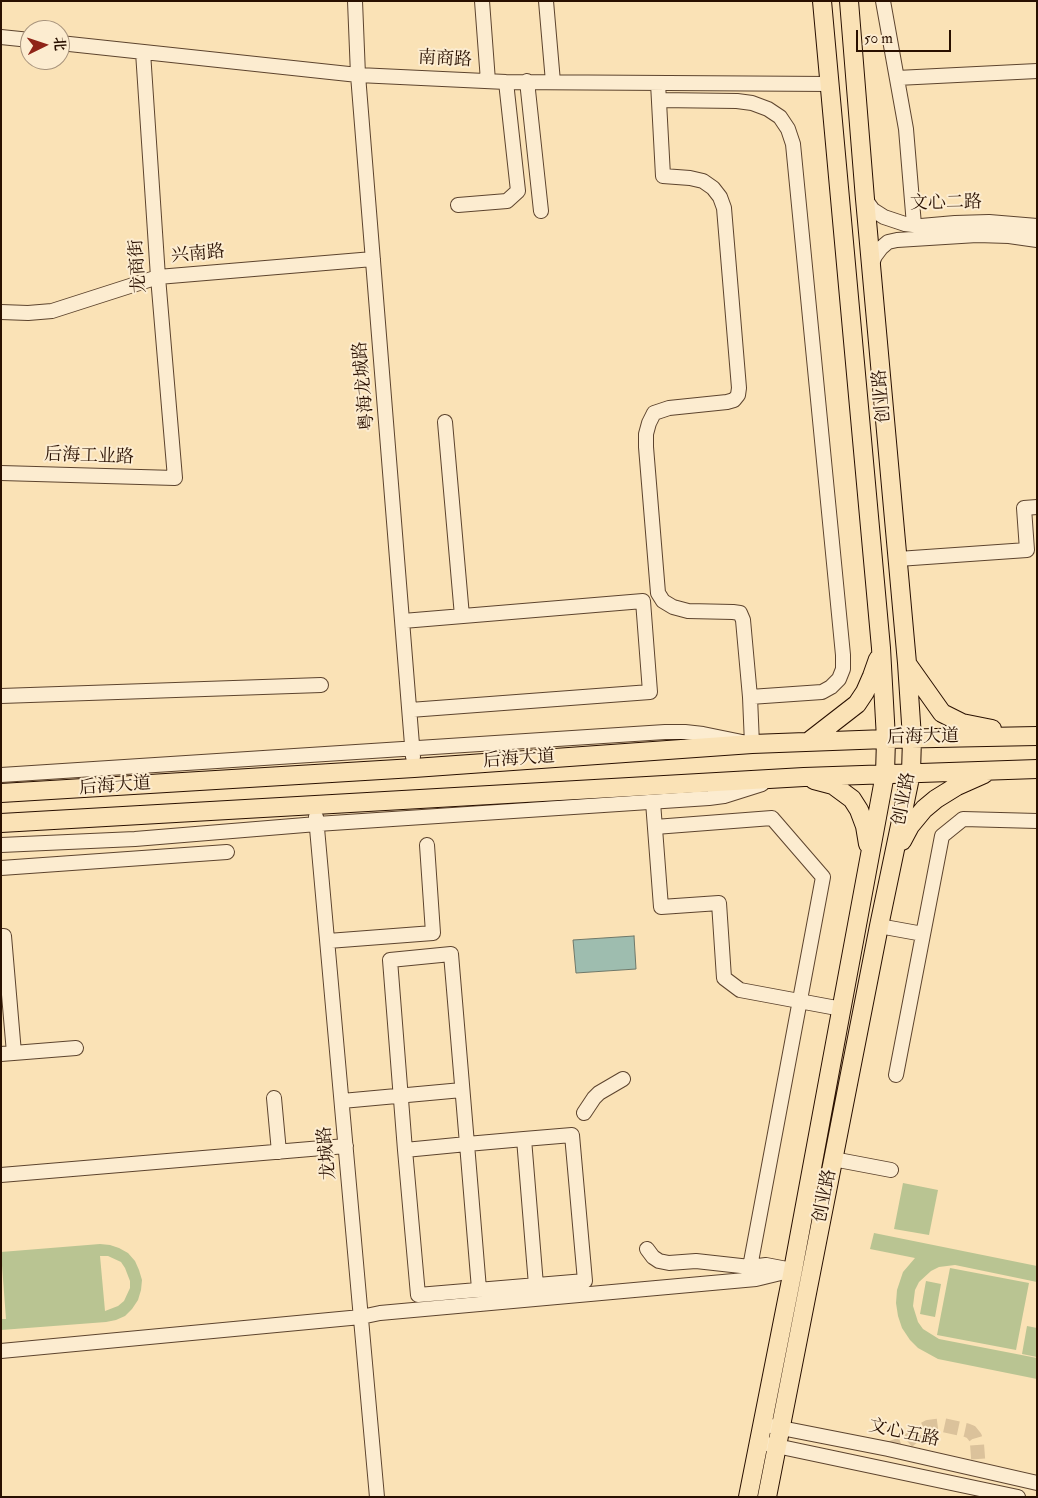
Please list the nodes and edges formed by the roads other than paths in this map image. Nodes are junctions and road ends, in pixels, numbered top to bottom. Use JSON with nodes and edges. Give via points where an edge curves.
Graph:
{"nodes":[{"id":1,"x":355,"y":1,"type":"edge"},
{"id":2,"x":482,"y":1,"type":"edge"},
{"id":3,"x":546,"y":1,"type":"edge"},
{"id":4,"x":822,"y":1,"type":"edge"},
{"id":5,"x":849,"y":1,"type":"edge"},
{"id":6,"x":883,"y":1,"type":"edge"},
{"id":7,"x":1,"y":37,"type":"edge"},
{"id":8,"x":20,"y":39,"type":"edge"},
{"id":9,"x":70,"y":44,"type":"edge"},
{"id":10,"x":143,"y":52,"type":"junction"},
{"id":11,"x":1037,"y":71,"type":"edge"},
{"id":12,"x":358,"y":75,"type":"junction"},
{"id":13,"x":897,"y":78,"type":"junction"},
{"id":14,"x":488,"y":81,"type":"junction"},
{"id":15,"x":527,"y":81,"type":"junction"},
{"id":16,"x":506,"y":82,"type":"junction"},
{"id":17,"x":553,"y":82,"type":"junction"},
{"id":18,"x":658,"y":83,"type":"junction"},
{"id":19,"x":830,"y":84,"type":"junction"},
{"id":20,"x":659,"y":100,"type":"junction"},
{"id":21,"x":865,"y":199,"type":"junction"},
{"id":22,"x":458,"y":205,"type":"dead end"},
{"id":23,"x":542,"y":211,"type":"dead end"},
{"id":24,"x":914,"y":225,"type":"junction"},
{"id":25,"x":1037,"y":226,"type":"edge"},
{"id":26,"x":1037,"y":240,"type":"edge"},
{"id":27,"x":373,"y":259,"type":"junction"},
{"id":28,"x":871,"y":266,"type":"junction"},
{"id":29,"x":158,"y":277,"type":"junction"},
{"id":30,"x":1,"y":312,"type":"edge"},
{"id":31,"x":445,"y":422,"type":"dead end"},
{"id":32,"x":1,"y":473,"type":"edge"},
{"id":33,"x":175,"y":478,"type":"joint"},
{"id":34,"x":1037,"y":507,"type":"edge"},
{"id":35,"x":898,"y":559,"type":"junction"},
{"id":36,"x":462,"y":616,"type":"junction"},
{"id":37,"x":403,"y":621,"type":"junction"},
{"id":38,"x":881,"y":648,"type":"junction"},
{"id":39,"x":907,"y":663,"type":"junction"},
{"id":40,"x":321,"y":685,"type":"dead end"},
{"id":41,"x":1,"y":696,"type":"edge"},
{"id":42,"x":750,"y":697,"type":"junction"},
{"id":43,"x":410,"y":710,"type":"junction"},
{"id":44,"x":1037,"y":736,"type":"edge"},
{"id":45,"x":912,"y":738,"type":"junction"},
{"id":46,"x":886,"y":739,"type":"junction"},
{"id":47,"x":808,"y":742,"type":"junction"},
{"id":48,"x":752,"y":744,"type":"junction"},
{"id":49,"x":413,"y":749,"type":"junction"},
{"id":50,"x":414,"y":768,"type":"junction"},
{"id":51,"x":996,"y":769,"type":"junction"},
{"id":52,"x":1032,"y":770,"type":"edge"},
{"id":53,"x":911,"y":773,"type":"junction"},
{"id":54,"x":886,"y":774,"type":"junction"},
{"id":55,"x":1,"y":775,"type":"edge"},
{"id":56,"x":804,"y":777,"type":"junction"},
{"id":57,"x":782,"y":778,"type":"junction"},
{"id":58,"x":1,"y":794,"type":"edge"},
{"id":59,"x":653,"y":802,"type":"junction"},
{"id":60,"x":316,"y":806,"type":"junction"},
{"id":61,"x":1037,"y":821,"type":"edge"},
{"id":62,"x":1,"y":823,"type":"edge"},
{"id":63,"x":317,"y":824,"type":"junction"},
{"id":64,"x":655,"y":827,"type":"junction"},
{"id":65,"x":426,"y":845,"type":"dead end"},
{"id":66,"x":1,"y":846,"type":"edge"},
{"id":67,"x":227,"y":852,"type":"dead end"},
{"id":68,"x":869,"y":858,"type":"junction"},
{"id":69,"x":893,"y":860,"type":"junction"},
{"id":70,"x":1,"y":868,"type":"edge"},
{"id":71,"x":879,"y":926,"type":"junction"},
{"id":72,"x":923,"y":934,"type":"junction"},
{"id":73,"x":1,"y":936,"type":"edge"},
{"id":74,"x":328,"y":941,"type":"junction"},
{"id":75,"x":799,"y":1001,"type":"junction"},
{"id":76,"x":842,"y":1009,"type":"junction"},
{"id":77,"x":76,"y":1048,"type":"dead end"},
{"id":78,"x":7,"y":1054,"type":"edge"},
{"id":79,"x":896,"y":1075,"type":"dead end"},
{"id":80,"x":622,"y":1079,"type":"dead end"},
{"id":81,"x":462,"y":1090,"type":"junction"},
{"id":82,"x":401,"y":1095,"type":"junction"},
{"id":83,"x":274,"y":1098,"type":"dead end"},
{"id":84,"x":342,"y":1100,"type":"junction"},
{"id":85,"x":584,"y":1113,"type":"dead end"},
{"id":86,"x":524,"y":1139,"type":"junction"},
{"id":87,"x":467,"y":1144,"type":"junction"},
{"id":88,"x":346,"y":1146,"type":"junction"},
{"id":89,"x":405,"y":1150,"type":"junction"},
{"id":90,"x":279,"y":1152,"type":"junction"},
{"id":91,"x":833,"y":1160,"type":"junction"},
{"id":92,"x":891,"y":1170,"type":"dead end"},
{"id":93,"x":1,"y":1175,"type":"edge"},
{"id":94,"x":647,"y":1249,"type":"dead end"},
{"id":95,"x":750,"y":1267,"type":"junction"},
{"id":96,"x":793,"y":1270,"type":"junction"},
{"id":97,"x":536,"y":1285,"type":"junction"},
{"id":98,"x":479,"y":1290,"type":"junction"},
{"id":99,"x":361,"y":1317,"type":"junction"},
{"id":100,"x":1,"y":1351,"type":"edge"},
{"id":101,"x":763,"y":1424,"type":"junction"},
{"id":102,"x":780,"y":1428,"type":"junction"},
{"id":103,"x":759,"y":1442,"type":"junction"},
{"id":104,"x":777,"y":1446,"type":"junction"},
{"id":105,"x":1037,"y":1483,"type":"edge"},
{"id":106,"x":377,"y":1497,"type":"edge"},
{"id":107,"x":748,"y":1497,"type":"edge"},
{"id":108,"x":767,"y":1497,"type":"edge"},
{"id":109,"x":1018,"y":1497,"type":"edge"}],
"edges":[{"from":1,"to":12,"type":"street","name":"粤海龙城路"},
{"from":2,"to":14,"type":"street"},
{"from":3,"to":17,"type":"street"},
{"from":4,"to":19,"type":"main road","name":"创业路"},
{"from":5,"to":21,"type":"main road","name":"创业路"},
{"from":6,"to":13,"type":"street"},
{"from":7,"to":8,"type":"street"},
{"from":9,"to":10,"type":"street","name":"南商路"},
{"from":10,"to":12,"type":"street","name":"南商路"},
{"from":10,"to":29,"type":"street","name":"龙商街"},
{"from":11,"to":13,"type":"street"},
{"from":12,"to":14,"type":"street","name":"南商路"},
{"from":12,"to":27,"type":"street","name":"粤海龙城路"},
{"from":13,"to":24,"type":"street","via":[[906,129]]},
{"from":14,"to":16,"type":"street","name":"南商路"},
{"from":15,"to":16,"type":"street","name":"南商路"},
{"from":15,"to":17,"type":"street","name":"南商路"},
{"from":15,"to":23,"type":"street"},
{"from":16,"to":22,"type":"street","via":[[518,191],[507,201]]},
{"from":17,"to":18,"type":"street","name":"南商路"},
{"from":18,"to":19,"type":"street","name":"南商路"},
{"from":18,"to":20,"type":"street"},
{"from":19,"to":38,"type":"main road","name":"创业路"},
{"from":20,"to":42,"type":"street","via":[[663,176],[703,182],[720,197],[724,208],[739,388],[734,400],[669,408],[654,414],[649,423],[646,447],[658,592],[663,601],[688,611],[740,613]]},
{"from":20,"to":42,"type":"street","via":[[737,101],[760,106],[780,117],[793,144],[843,669],[839,679],[822,692]]},
{"from":21,"to":24,"type":"street","name":"文心二路","via":[[884,217]]},
{"from":21,"to":28,"type":"main road","name":"创业路"},
{"from":24,"to":25,"type":"street","name":"文心二路","via":[[989,222]]},
{"from":26,"to":28,"type":"street","name":"文心二路","via":[[977,235],[897,240],[881,248]]},
{"from":27,"to":29,"type":"street","name":"兴南路"},
{"from":27,"to":37,"type":"street","name":"粤海龙城路"},
{"from":28,"to":35,"type":"main road","name":"创业路"},
{"from":29,"to":30,"type":"street","name":"兴南路","via":[[52,311]]},
{"from":29,"to":33,"type":"street","name":"龙商街"},
{"from":31,"to":36,"type":"street"},
{"from":32,"to":33,"type":"street","name":"后海工业路"},
{"from":34,"to":35,"type":"street","via":[[1024,508],[1027,550]]},
{"from":35,"to":39,"type":"main road","name":"创业路"},
{"from":36,"to":37,"type":"street"},
{"from":36,"to":43,"type":"street","via":[[643,601],[650,692]]},
{"from":37,"to":43,"type":"street","name":"粤海龙城路"},
{"from":38,"to":46,"type":"main road","name":"创业路"},
{"from":38,"to":47,"type":"main road","via":[[872,676],[857,704]]},
{"from":39,"to":44,"type":"main road","via":[[942,713],[950,718]]},
{"from":39,"to":45,"type":"main road","name":"创业路"},
{"from":40,"to":41,"type":"street"},
{"from":42,"to":48,"type":"street"},
{"from":43,"to":49,"type":"street","name":"粤海龙城路"},
{"from":44,"to":45,"type":"main road","name":"后海大道"},
{"from":45,"to":46,"type":"main road","name":"后海大道"},
{"from":45,"to":53,"type":"main road","name":"创业路"},
{"from":46,"to":47,"type":"main road","name":"后海大道"},
{"from":46,"to":54,"type":"main road","name":"创业路"},
{"from":47,"to":48,"type":"main road","name":"后海大道"},
{"from":48,"to":49,"type":"street","via":[[703,734],[665,732]]},
{"from":48,"to":50,"type":"main road","name":"后海大道"},
{"from":49,"to":50,"type":"street","name":"粤海龙城路"},
{"from":49,"to":55,"type":"street"},
{"from":50,"to":58,"type":"main road","name":"后海大道"},
{"from":51,"to":52,"type":"main road","name":"后海大道"},
{"from":51,"to":53,"type":"main road","name":"后海大道"},
{"from":51,"to":69,"type":"main road","via":[[957,786],[924,809],[910,826]]},
{"from":53,"to":54,"type":"main road","name":"后海大道"},
{"from":53,"to":69,"type":"main road","name":"创业路"},
{"from":54,"to":56,"type":"main road","name":"后海大道"},
{"from":54,"to":68,"type":"main road","name":"创业路"},
{"from":56,"to":57,"type":"main road","name":"后海大道"},
{"from":56,"to":68,"type":"main road","via":[[833,785],[852,799],[865,826]]},
{"from":57,"to":59,"type":"street","via":[[716,797]]},
{"from":57,"to":60,"type":"main road","name":"后海大道"},
{"from":59,"to":63,"type":"street"},
{"from":59,"to":64,"type":"street"},
{"from":60,"to":62,"type":"main road","name":"后海大道"},
{"from":60,"to":63,"type":"street","name":"龙城路"},
{"from":61,"to":72,"type":"street","via":[[963,819],[942,836]]},
{"from":63,"to":66,"type":"street"},
{"from":63,"to":74,"type":"street","name":"龙城路"},
{"from":64,"to":75,"type":"street","via":[[661,907],[719,903],[724,978],[740,990]]},
{"from":64,"to":75,"type":"street","via":[[772,818],[823,877]]},
{"from":65,"to":74,"type":"street","via":[[434,933]]},
{"from":67,"to":70,"type":"street"},
{"from":68,"to":76,"type":"main road","name":"创业路"},
{"from":69,"to":71,"type":"main road","name":"创业路"},
{"from":71,"to":72,"type":"street"},
{"from":71,"to":91,"type":"main road","name":"创业路"},
{"from":72,"to":79,"type":"street"},
{"from":73,"to":78,"type":"street","via":[[4,936]]},
{"from":74,"to":84,"type":"street","name":"龙城路"},
{"from":75,"to":76,"type":"street"},
{"from":75,"to":95,"type":"street"},
{"from":76,"to":96,"type":"main road","name":"创业路"},
{"from":77,"to":78,"type":"street"},
{"from":80,"to":85,"type":"street","via":[[599,1093]]},
{"from":81,"to":82,"type":"street"},
{"from":81,"to":82,"type":"street","via":[[451,954],[390,960]]},
{"from":81,"to":87,"type":"street"},
{"from":82,"to":84,"type":"street"},
{"from":82,"to":89,"type":"street"},
{"from":83,"to":90,"type":"street"},
{"from":84,"to":88,"type":"street","name":"龙城路"},
{"from":86,"to":87,"type":"street"},
{"from":86,"to":97,"type":"street"},
{"from":86,"to":97,"type":"street","via":[[572,1135],[584,1280]]},
{"from":87,"to":89,"type":"street"},
{"from":87,"to":98,"type":"street"},
{"from":88,"to":90,"type":"street"},
{"from":88,"to":99,"type":"street","name":"龙城路"},
{"from":89,"to":98,"type":"street","via":[[418,1295]]},
{"from":90,"to":93,"type":"street"},
{"from":91,"to":92,"type":"street"},
{"from":91,"to":102,"type":"main road","name":"创业路"},
{"from":94,"to":95,"type":"street","via":[[659,1261]]},
{"from":95,"to":96,"type":"street","via":[[766,1265]]},
{"from":96,"to":99,"type":"street","via":[[756,1279],[380,1312]]},
{"from":96,"to":101,"type":"main road","name":"创业路"},
{"from":97,"to":98,"type":"street"},
{"from":99,"to":100,"type":"street"},
{"from":99,"to":106,"type":"street","name":"龙城路"},
{"from":101,"to":102,"type":"street","name":"文心五路"},
{"from":101,"to":103,"type":"main road","name":"创业路"},
{"from":102,"to":104,"type":"main road","name":"创业路"},
{"from":102,"to":105,"type":"street","name":"文心五路"},
{"from":103,"to":104,"type":"street"},
{"from":103,"to":107,"type":"main road","name":"创业路"},
{"from":104,"to":108,"type":"main road","name":"创业路"},
{"from":104,"to":109,"type":"street"}]}
